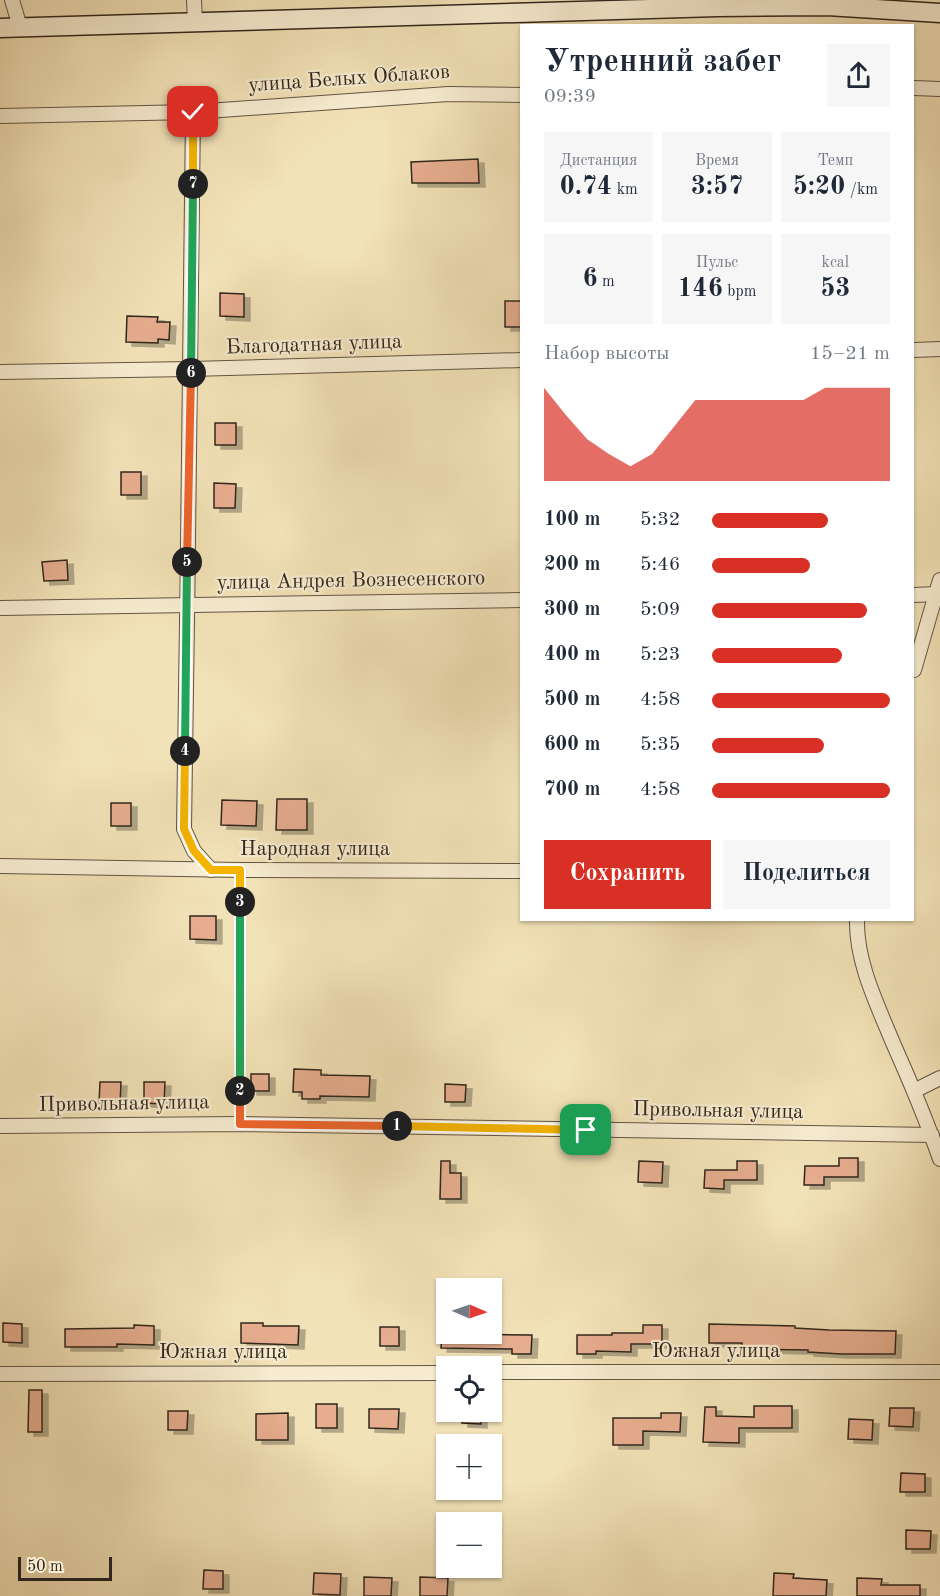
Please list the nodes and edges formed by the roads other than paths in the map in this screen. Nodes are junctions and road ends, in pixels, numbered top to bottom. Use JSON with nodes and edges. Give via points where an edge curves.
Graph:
{"nodes":[{"id":1,"x":12,"y":0,"type":"edge"},
{"id":2,"x":194,"y":0,"type":"edge"},
{"id":3,"x":716,"y":3,"type":"edge"},
{"id":4,"x":481,"y":7,"type":"edge"},
{"id":5,"x":940,"y":13,"type":"edge"},
{"id":6,"x":195,"y":22,"type":"junction"},
{"id":7,"x":20,"y":27,"type":"junction"},
{"id":8,"x":0,"y":28,"type":"edge"},
{"id":9,"x":914,"y":88,"type":"edge"},
{"id":10,"x":940,"y":89,"type":"edge"},
{"id":11,"x":520,"y":95,"type":"edge"},
{"id":12,"x":193,"y":112,"type":"junction"},
{"id":13,"x":0,"y":116,"type":"edge"},
{"id":14,"x":940,"y":349,"type":"edge"},
{"id":15,"x":914,"y":350,"type":"edge"},
{"id":16,"x":520,"y":360,"type":"edge"},
{"id":17,"x":192,"y":369,"type":"junction"},
{"id":18,"x":0,"y":372,"type":"edge"},
{"id":19,"x":940,"y":580,"type":"edge"},
{"id":20,"x":936,"y":594,"type":"junction"},
{"id":21,"x":914,"y":595,"type":"edge"},
{"id":22,"x":520,"y":600,"type":"edge"},
{"id":23,"x":187,"y":604,"type":"junction"},
{"id":24,"x":0,"y":608,"type":"edge"},
{"id":25,"x":914,"y":670,"type":"edge"},
{"id":26,"x":0,"y":866,"type":"edge"},
{"id":27,"x":211,"y":870,"type":"junction"},
{"id":28,"x":240,"y":870,"type":"junction"},
{"id":29,"x":520,"y":871,"type":"edge"},
{"id":30,"x":857,"y":921,"type":"edge"},
{"id":31,"x":940,"y":1078,"type":"edge"},
{"id":32,"x":914,"y":1091,"type":"junction"},
{"id":33,"x":240,"y":1124,"type":"junction"},
{"id":34,"x":0,"y":1126,"type":"edge"},
{"id":35,"x":932,"y":1135,"type":"junction"},
{"id":36,"x":940,"y":1159,"type":"edge"},
{"id":37,"x":940,"y":1371,"type":"edge"},
{"id":38,"x":436,"y":1372,"type":"edge"},
{"id":39,"x":502,"y":1372,"type":"edge"},
{"id":40,"x":0,"y":1374,"type":"edge"}],
"edges":[{"from":1,"to":7,"type":"street"},
{"from":2,"to":6,"type":"street"},
{"from":3,"to":4,"type":"street"},
{"from":3,"to":5,"type":"street"},
{"from":4,"to":6,"type":"street"},
{"from":6,"to":7,"type":"street"},
{"from":7,"to":8,"type":"street"},
{"from":9,"to":10,"type":"street"},
{"from":11,"to":12,"type":"street","name":"улица Белых Облаков","via":[[448,94]]},
{"from":12,"to":13,"type":"street","name":"улица Белых Облаков"},
{"from":12,"to":17,"type":"street"},
{"from":14,"to":15,"type":"street"},
{"from":16,"to":17,"type":"street","name":"Благодатная улица"},
{"from":17,"to":18,"type":"street","name":"Благодатная улица"},
{"from":17,"to":23,"type":"street"},
{"from":19,"to":20,"type":"street"},
{"from":20,"to":21,"type":"street"},
{"from":20,"to":25,"type":"street"},
{"from":22,"to":23,"type":"street","name":"улица Андрея Вознесенского"},
{"from":23,"to":24,"type":"street","name":"улица Андрея Вознесенского"},
{"from":23,"to":27,"type":"street","via":[[184,829],[194,851]]},
{"from":26,"to":27,"type":"street","name":"Народная улица"},
{"from":27,"to":28,"type":"street","name":"Народная улица"},
{"from":28,"to":29,"type":"street","name":"Народная улица"},
{"from":28,"to":33,"type":"lane"},
{"from":30,"to":32,"type":"street","via":[[862,958],[873,993]]},
{"from":31,"to":32,"type":"street"},
{"from":32,"to":35,"type":"street"},
{"from":33,"to":34,"type":"street","name":"Привольная улица"},
{"from":33,"to":35,"type":"street","name":"Привольная улица"},
{"from":35,"to":36,"type":"street"},
{"from":37,"to":39,"type":"street","name":"Южная улица"},
{"from":38,"to":40,"type":"street","name":"Южная улица"}]}
